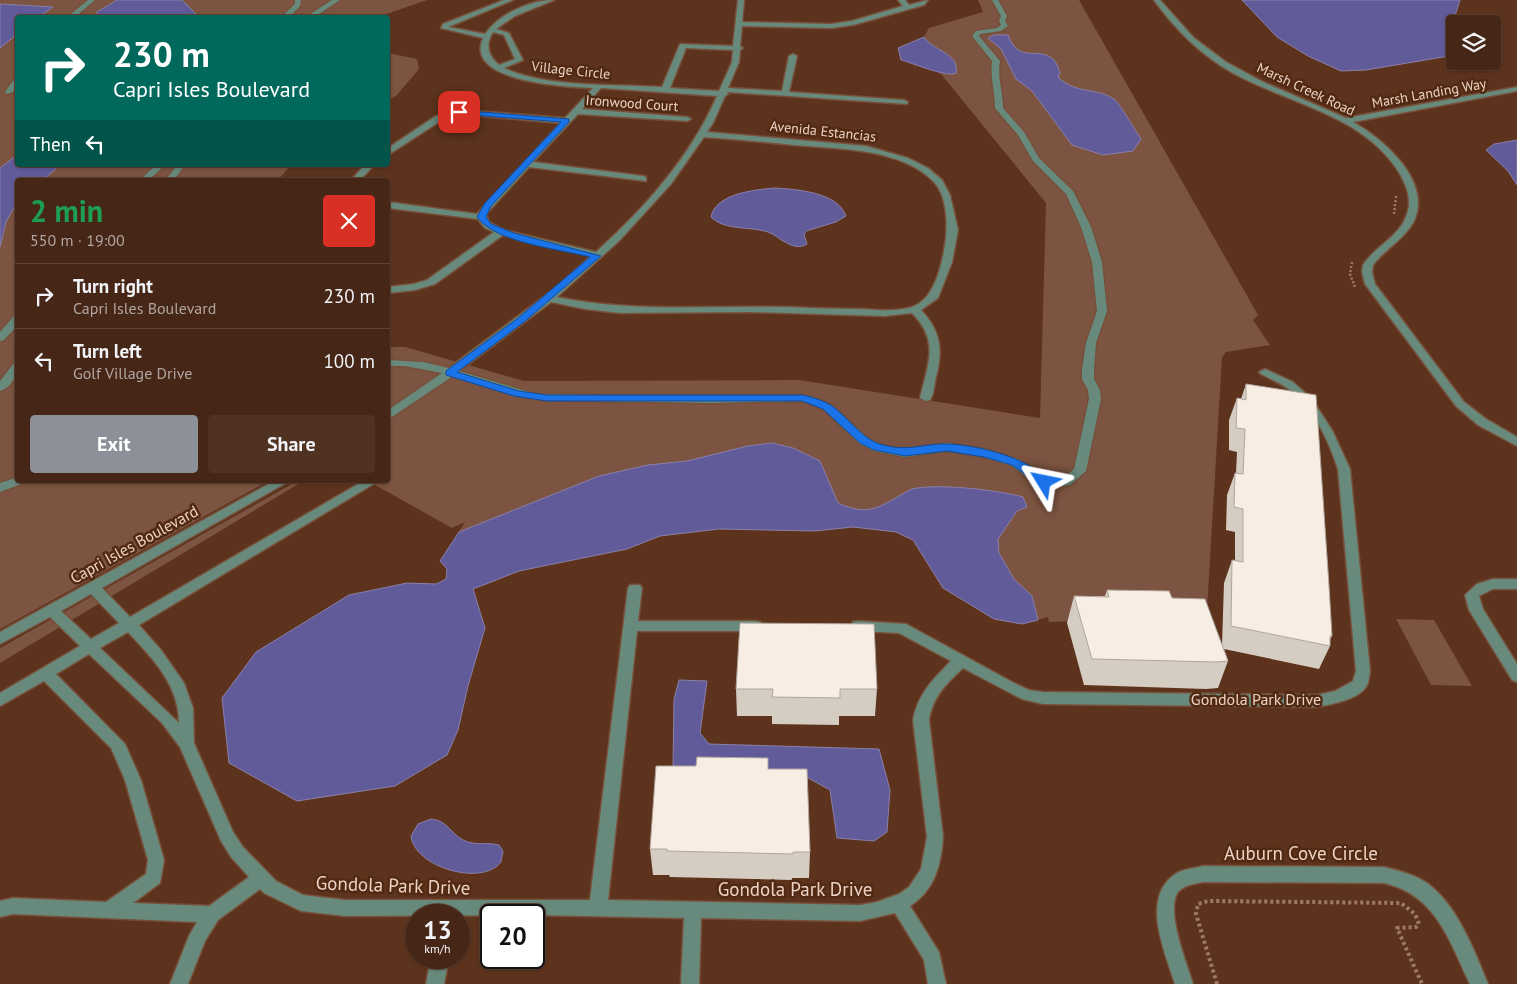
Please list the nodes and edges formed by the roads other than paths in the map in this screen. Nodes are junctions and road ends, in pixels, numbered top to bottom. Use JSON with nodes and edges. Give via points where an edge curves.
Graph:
{"nodes":[{"id":1,"x":92,"y":0,"type":"edge"},
{"id":2,"x":298,"y":0,"type":"edge"},
{"id":3,"x":337,"y":0,"type":"edge"},
{"id":4,"x":510,"y":0,"type":"edge"},
{"id":5,"x":551,"y":0,"type":"edge"},
{"id":6,"x":741,"y":0,"type":"edge"},
{"id":7,"x":901,"y":0,"type":"edge"},
{"id":8,"x":925,"y":0,"type":"edge"},
{"id":9,"x":995,"y":0,"type":"edge"},
{"id":10,"x":1157,"y":0,"type":"edge"},
{"id":11,"x":907,"y":7,"type":"junction"},
{"id":12,"x":73,"y":15,"type":"edge"},
{"id":13,"x":286,"y":15,"type":"edge"},
{"id":14,"x":312,"y":15,"type":"edge"},
{"id":15,"x":742,"y":24,"type":"junction"},
{"id":16,"x":493,"y":30,"type":"junction"},
{"id":17,"x":487,"y":36,"type":"junction"},
{"id":18,"x":739,"y":48,"type":"junction"},
{"id":19,"x":793,"y":56,"type":"dead end"},
{"id":20,"x":498,"y":68,"type":"junction"},
{"id":21,"x":15,"y":82,"type":"edge"},
{"id":22,"x":599,"y":86,"type":"junction"},
{"id":23,"x":1517,"y":89,"type":"edge"},
{"id":24,"x":666,"y":90,"type":"junction"},
{"id":25,"x":10,"y":92,"type":"dead end"},
{"id":26,"x":725,"y":92,"type":"junction"},
{"id":27,"x":785,"y":94,"type":"junction"},
{"id":28,"x":904,"y":102,"type":"dead end"},
{"id":29,"x":575,"y":111,"type":"junction"},
{"id":30,"x":688,"y":119,"type":"dead end"},
{"id":31,"x":566,"y":121,"type":"junction"},
{"id":32,"x":1345,"y":121,"type":"junction"},
{"id":33,"x":702,"y":134,"type":"junction"},
{"id":34,"x":390,"y":150,"type":"edge"},
{"id":35,"x":527,"y":164,"type":"junction"},
{"id":36,"x":158,"y":167,"type":"edge"},
{"id":37,"x":180,"y":167,"type":"edge"},
{"id":38,"x":368,"y":167,"type":"edge"},
{"id":39,"x":146,"y":178,"type":"edge"},
{"id":40,"x":171,"y":178,"type":"edge"},
{"id":41,"x":357,"y":178,"type":"edge"},
{"id":42,"x":643,"y":179,"type":"dead end"},
{"id":43,"x":390,"y":206,"type":"edge"},
{"id":44,"x":482,"y":217,"type":"junction"},
{"id":45,"x":501,"y":232,"type":"junction"},
{"id":46,"x":596,"y":256,"type":"junction"},
{"id":47,"x":390,"y":290,"type":"edge"},
{"id":48,"x":549,"y":298,"type":"junction"},
{"id":49,"x":915,"y":310,"type":"junction"},
{"id":50,"x":15,"y":321,"type":"edge"},
{"id":51,"x":0,"y":338,"type":"edge"},
{"id":52,"x":390,"y":363,"type":"edge"},
{"id":53,"x":15,"y":369,"type":"edge"},
{"id":54,"x":1265,"y":372,"type":"dead end"},
{"id":55,"x":449,"y":373,"type":"junction"},
{"id":56,"x":0,"y":388,"type":"edge"},
{"id":57,"x":926,"y":398,"type":"dead end"},
{"id":58,"x":390,"y":414,"type":"edge"},
{"id":59,"x":1517,"y":442,"type":"edge"},
{"id":60,"x":15,"y":482,"type":"edge"},
{"id":61,"x":280,"y":483,"type":"edge"},
{"id":62,"x":369,"y":483,"type":"edge"},
{"id":63,"x":0,"y":488,"type":"edge"},
{"id":64,"x":1517,"y":584,"type":"edge"},
{"id":65,"x":92,"y":588,"type":"junction"},
{"id":66,"x":635,"y":588,"type":"dead end"},
{"id":67,"x":51,"y":610,"type":"junction"},
{"id":68,"x":128,"y":624,"type":"junction"},
{"id":69,"x":630,"y":626,"type":"junction"},
{"id":70,"x":766,"y":626,"type":"edge"},
{"id":71,"x":843,"y":626,"type":"edge"},
{"id":72,"x":0,"y":639,"type":"edge"},
{"id":73,"x":90,"y":647,"type":"junction"},
{"id":74,"x":961,"y":661,"type":"junction"},
{"id":75,"x":45,"y":673,"type":"junction"},
{"id":76,"x":1517,"y":676,"type":"edge"},
{"id":77,"x":0,"y":700,"type":"edge"},
{"id":78,"x":186,"y":743,"type":"junction"},
{"id":79,"x":261,"y":878,"type":"junction"},
{"id":80,"x":899,"y":904,"type":"junction"},
{"id":81,"x":598,"y":908,"type":"junction"},
{"id":82,"x":0,"y":910,"type":"edge"},
{"id":83,"x":110,"y":910,"type":"junction"},
{"id":84,"x":405,"y":910,"type":"edge"},
{"id":85,"x":693,"y":910,"type":"junction"},
{"id":86,"x":470,"y":911,"type":"edge"},
{"id":87,"x":212,"y":914,"type":"junction"},
{"id":88,"x":438,"y":969,"type":"edge"},
{"id":89,"x":179,"y":984,"type":"edge"},
{"id":90,"x":435,"y":984,"type":"edge"},
{"id":91,"x":690,"y":984,"type":"edge"},
{"id":92,"x":937,"y":984,"type":"edge"},
{"id":93,"x":1184,"y":984,"type":"edge"},
{"id":94,"x":1479,"y":984,"type":"edge"}],
"edges":[{"from":1,"to":12,"type":"street"},
{"from":2,"to":13,"type":"street","via":[[298,5]]},
{"from":3,"to":14,"type":"street"},
{"from":4,"to":17,"type":"street","via":[[444,28]]},
{"from":5,"to":16,"type":"street","via":[[514,15]]},
{"from":6,"to":15,"type":"street"},
{"from":7,"to":11,"type":"street"},
{"from":8,"to":11,"type":"street","via":[[922,4]]},
{"from":9,"to":55,"type":"street","via":[[1004,16],[1005,26],[978,32],[975,36],[996,61],[994,75],[999,108],[1042,167],[1070,193],[1086,227],[1099,271],[1102,311],[1091,343],[1088,369],[1095,399],[1080,470],[1071,480],[1044,482],[1009,460],[953,448],[938,447],[905,453],[886,451],[864,441],[827,407],[803,398],[547,398],[518,394]]},
{"from":10,"to":32,"type":"street","name":"Marsh Creek Road","via":[[1187,37],[1215,58],[1258,82]]},
{"from":11,"to":15,"type":"street","via":[[844,24]]},
{"from":15,"to":18,"type":"street"},
{"from":16,"to":17,"type":"street"},
{"from":16,"to":20,"type":"street","via":[[507,34],[519,60]]},
{"from":17,"to":20,"type":"street","via":[[484,50]]},
{"from":18,"to":24,"type":"street","via":[[683,46]]},
{"from":18,"to":26,"type":"street"},
{"from":19,"to":27,"type":"street"},
{"from":20,"to":22,"type":"street","name":"Village Circle","via":[[535,80]]},
{"from":21,"to":25,"type":"street"},
{"from":22,"to":24,"type":"street","name":"Village Circle"},
{"from":22,"to":29,"type":"street"},
{"from":23,"to":32,"type":"street","name":"Marsh Landing Way"},
{"from":24,"to":26,"type":"street","name":"Village Circle"},
{"from":26,"to":27,"type":"street"},
{"from":26,"to":33,"type":"street"},
{"from":27,"to":28,"type":"street"},
{"from":29,"to":30,"type":"street","name":"Ironwood Court"},
{"from":29,"to":31,"type":"street"},
{"from":31,"to":34,"type":"street","via":[[459,112],[439,118]]},
{"from":31,"to":35,"type":"street"},
{"from":32,"to":59,"type":"street","name":"Marsh Creek Road","via":[[1372,139],[1394,160],[1413,194],[1413,212],[1406,229],[1368,266],[1370,284],[1460,404],[1482,422]]},
{"from":33,"to":46,"type":"street","via":[[653,200]]},
{"from":33,"to":49,"type":"street","name":"Avenida Estancias","via":[[866,149],[905,160],[930,174],[946,195],[952,215],[953,238],[948,262],[933,298]]},
{"from":35,"to":42,"type":"street"},
{"from":35,"to":44,"type":"street","via":[[488,205]]},
{"from":36,"to":39,"type":"street"},
{"from":37,"to":40,"type":"street"},
{"from":38,"to":41,"type":"street"},
{"from":43,"to":44,"type":"street"},
{"from":44,"to":45,"type":"street","via":[[488,226]]},
{"from":45,"to":46,"type":"street"},
{"from":45,"to":47,"type":"street","via":[[431,282]]},
{"from":46,"to":48,"type":"street"},
{"from":48,"to":49,"type":"street","via":[[620,310],[884,313]]},
{"from":48,"to":55,"type":"street"},
{"from":49,"to":57,"type":"street","via":[[930,325],[937,344]]},
{"from":50,"to":51,"type":"street"},
{"from":52,"to":55,"type":"street","via":[[414,363]]},
{"from":53,"to":56,"type":"street"},
{"from":54,"to":74,"type":"street","name":"Gondola Park Drive","via":[[1295,388],[1306,398],[1344,469],[1363,672],[1360,684],[1349,693],[1317,701],[1057,699],[1027,695]]},
{"from":55,"to":58,"type":"street"},
{"from":60,"to":63,"type":"street"},
{"from":61,"to":65,"type":"street","name":"Capri Isles Boulevard"},
{"from":62,"to":68,"type":"street"},
{"from":64,"to":76,"type":"street","via":[[1488,584],[1472,595],[1476,610]]},
{"from":65,"to":67,"type":"street","name":"Capri Isles Boulevard"},
{"from":65,"to":68,"type":"street","name":"Gondola Park Drive"},
{"from":66,"to":69,"type":"street"},
{"from":67,"to":72,"type":"street","name":"Capri Isles Boulevard"},
{"from":67,"to":73,"type":"street","name":"Gondola Park Drive"},
{"from":68,"to":73,"type":"street"},
{"from":68,"to":78,"type":"street","name":"Gondola Park Drive","via":[[177,682],[184,697]]},
{"from":69,"to":70,"type":"street"},
{"from":69,"to":81,"type":"street"},
{"from":71,"to":74,"type":"street","name":"Gondola Park Drive","via":[[901,628]]},
{"from":73,"to":75,"type":"street"},
{"from":73,"to":78,"type":"street","name":"Gondola Park Drive","via":[[150,701]]},
{"from":74,"to":80,"type":"street","name":"Gondola Park Drive","via":[[922,704],[921,720],[935,837],[934,857],[919,888]]},
{"from":75,"to":77,"type":"street"},
{"from":75,"to":83,"type":"street","via":[[117,744],[133,780],[156,860],[154,878]]},
{"from":78,"to":79,"type":"street","name":"Gondola Park Drive","via":[[226,836]]},
{"from":79,"to":84,"type":"street","name":"Gondola Park Drive","via":[[270,887],[301,903]]},
{"from":79,"to":87,"type":"street"},
{"from":80,"to":85,"type":"street","name":"Gondola Park Drive","via":[[860,913]]},
{"from":80,"to":92,"type":"street","via":[[933,958]]},
{"from":81,"to":85,"type":"street","name":"Gondola Park Drive"},
{"from":81,"to":86,"type":"street","name":"Gondola Park Drive"},
{"from":82,"to":83,"type":"street","via":[[13,906]]},
{"from":83,"to":87,"type":"street"},
{"from":85,"to":91,"type":"street"},
{"from":87,"to":89,"type":"street","via":[[198,936]]},
{"from":88,"to":90,"type":"street"},
{"from":93,"to":94,"type":"street","name":"Auburn Cove Circle","via":[[1165,902],[1169,889],[1180,878],[1203,874],[1384,874],[1404,880],[1426,892],[1442,910]]}]}
